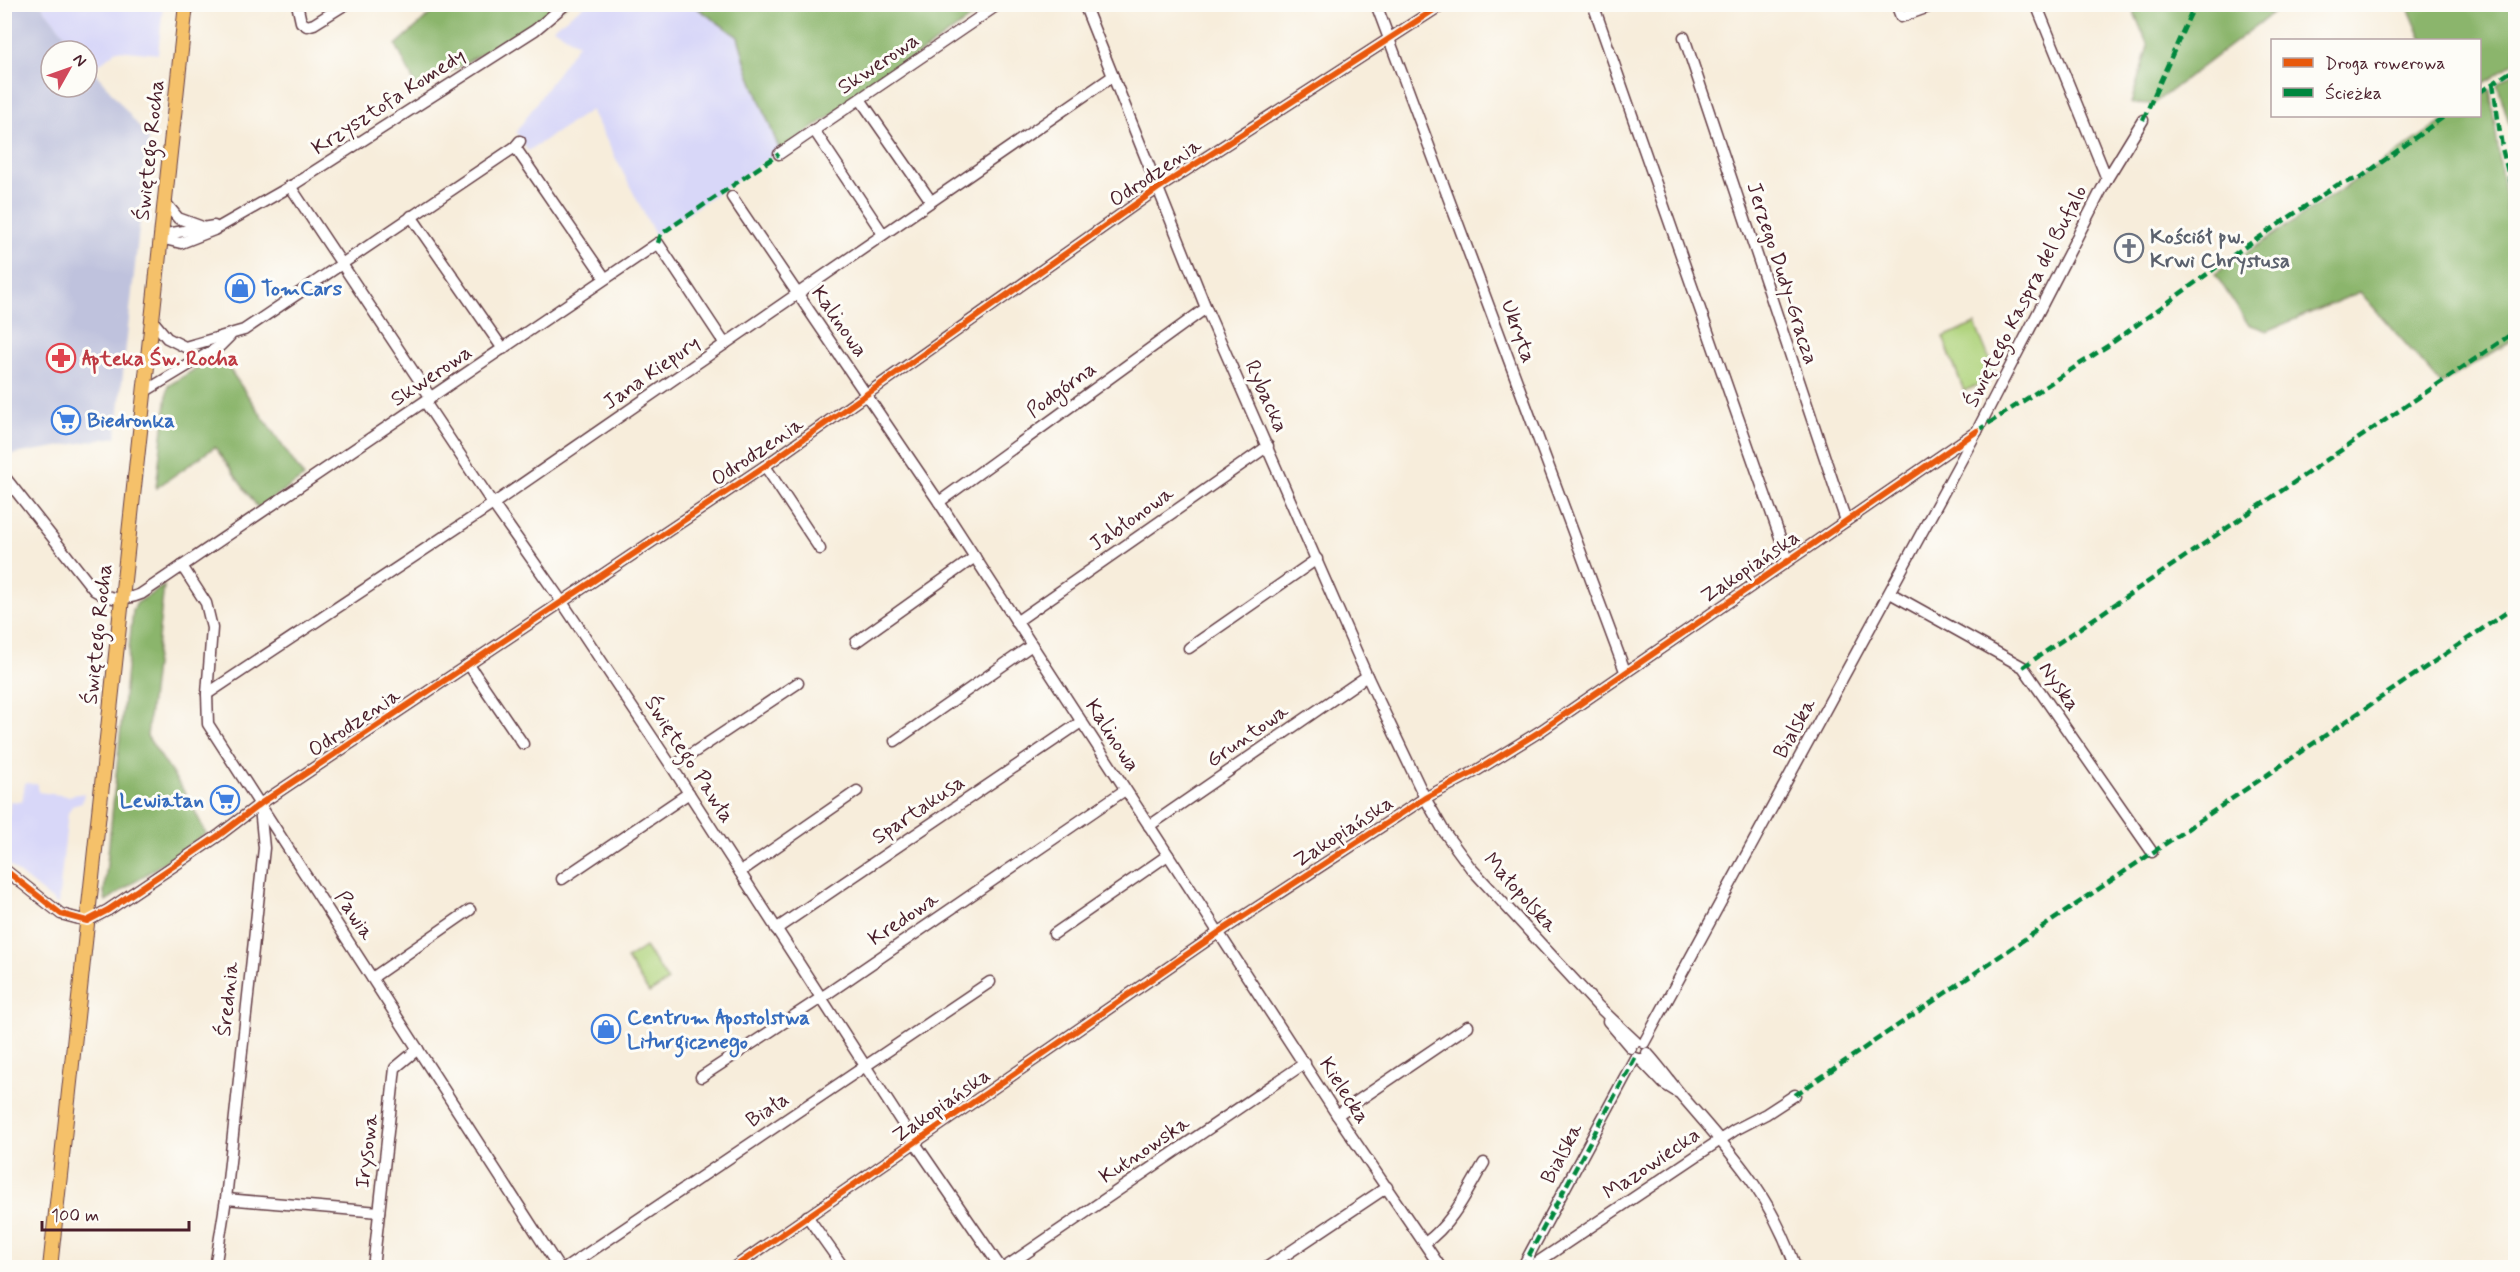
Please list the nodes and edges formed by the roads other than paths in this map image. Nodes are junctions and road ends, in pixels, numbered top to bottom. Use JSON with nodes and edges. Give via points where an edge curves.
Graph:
{"nodes":[{"id":1,"x":186,"y":4,"type":"edge"},
{"id":2,"x":297,"y":4,"type":"edge"},
{"id":3,"x":346,"y":4,"type":"edge"},
{"id":4,"x":566,"y":4,"type":"edge"},
{"id":5,"x":999,"y":4,"type":"edge"},
{"id":6,"x":1084,"y":4,"type":"edge"},
{"id":7,"x":1376,"y":4,"type":"edge"},
{"id":8,"x":1443,"y":4,"type":"edge"},
{"id":9,"x":1593,"y":4,"type":"edge"},
{"id":10,"x":1896,"y":4,"type":"edge"},
{"id":11,"x":1937,"y":4,"type":"edge"},
{"id":12,"x":2036,"y":4,"type":"edge"},
{"id":13,"x":1684,"y":37,"type":"dead end"},
{"id":14,"x":1390,"y":39,"type":"junction"},
{"id":15,"x":1113,"y":76,"type":"junction"},
{"id":16,"x":860,"y":99,"type":"junction"},
{"id":17,"x":2143,"y":120,"type":"dead end"},
{"id":18,"x":814,"y":130,"type":"junction"},
{"id":19,"x":779,"y":154,"type":"dead end"},
{"id":20,"x":2107,"y":178,"type":"junction"},
{"id":21,"x":290,"y":186,"type":"junction"},
{"id":22,"x":1157,"y":189,"type":"junction"},
{"id":23,"x":732,"y":197,"type":"dead end"},
{"id":24,"x":164,"y":201,"type":"junction"},
{"id":25,"x":931,"y":201,"type":"junction"},
{"id":26,"x":411,"y":216,"type":"junction"},
{"id":27,"x":226,"y":223,"type":"junction"},
{"id":28,"x":206,"y":227,"type":"junction"},
{"id":29,"x":883,"y":234,"type":"junction"},
{"id":30,"x":160,"y":236,"type":"junction"},
{"id":31,"x":181,"y":243,"type":"junction"},
{"id":32,"x":158,"y":257,"type":"junction"},
{"id":33,"x":340,"y":265,"type":"junction"},
{"id":34,"x":605,"y":278,"type":"junction"},
{"id":35,"x":798,"y":294,"type":"junction"},
{"id":36,"x":1206,"y":308,"type":"junction"},
{"id":37,"x":152,"y":320,"type":"junction"},
{"id":38,"x":230,"y":335,"type":"junction"},
{"id":39,"x":726,"y":344,"type":"junction"},
{"id":40,"x":503,"y":349,"type":"junction"},
{"id":41,"x":144,"y":392,"type":"junction"},
{"id":42,"x":868,"y":395,"type":"junction"},
{"id":43,"x":428,"y":400,"type":"junction"},
{"id":44,"x":1977,"y":431,"type":"junction"},
{"id":45,"x":1268,"y":446,"type":"junction"},
{"id":46,"x":765,"y":466,"type":"junction"},
{"id":47,"x":4,"y":476,"type":"edge"},
{"id":48,"x":939,"y":502,"type":"junction"},
{"id":49,"x":493,"y":504,"type":"junction"},
{"id":50,"x":1845,"y":521,"type":"junction"},
{"id":51,"x":820,"y":549,"type":"dead end"},
{"id":52,"x":975,"y":558,"type":"junction"},
{"id":53,"x":1317,"y":559,"type":"junction"},
{"id":54,"x":1788,"y":560,"type":"junction"},
{"id":55,"x":182,"y":566,"type":"junction"},
{"id":56,"x":1890,"y":593,"type":"junction"},
{"id":57,"x":122,"y":600,"type":"junction"},
{"id":58,"x":562,"y":602,"type":"junction"},
{"id":59,"x":1016,"y":622,"type":"junction"},
{"id":60,"x":856,"y":642,"type":"dead end"},
{"id":61,"x":1032,"y":645,"type":"junction"},
{"id":62,"x":1189,"y":648,"type":"dead end"},
{"id":63,"x":469,"y":665,"type":"junction"},
{"id":64,"x":1625,"y":671,"type":"junction"},
{"id":65,"x":1367,"y":676,"type":"junction"},
{"id":66,"x":798,"y":683,"type":"dead end"},
{"id":67,"x":207,"y":694,"type":"junction"},
{"id":68,"x":1082,"y":722,"type":"junction"},
{"id":69,"x":895,"y":741,"type":"dead end"},
{"id":70,"x":523,"y":744,"type":"dead end"},
{"id":71,"x":672,"y":767,"type":"junction"},
{"id":72,"x":1125,"y":790,"type":"junction"},
{"id":73,"x":857,"y":791,"type":"dead end"},
{"id":74,"x":689,"y":793,"type":"junction"},
{"id":75,"x":1425,"y":798,"type":"junction"},
{"id":76,"x":260,"y":804,"type":"junction"},
{"id":77,"x":1149,"y":826,"type":"junction"},
{"id":78,"x":2152,"y":852,"type":"dead end"},
{"id":79,"x":1168,"y":855,"type":"junction"},
{"id":80,"x":4,"y":869,"type":"edge"},
{"id":81,"x":740,"y":872,"type":"junction"},
{"id":82,"x":562,"y":879,"type":"dead end"},
{"id":83,"x":470,"y":910,"type":"dead end"},
{"id":84,"x":87,"y":921,"type":"junction"},
{"id":85,"x":776,"y":929,"type":"junction"},
{"id":86,"x":1218,"y":933,"type":"junction"},
{"id":87,"x":1054,"y":934,"type":"dead end"},
{"id":88,"x":372,"y":978,"type":"junction"},
{"id":89,"x":990,"y":982,"type":"dead end"},
{"id":90,"x":821,"y":998,"type":"junction"},
{"id":91,"x":1468,"y":1026,"type":"dead end"},
{"id":92,"x":418,"y":1049,"type":"junction"},
{"id":93,"x":1639,"y":1050,"type":"junction"},
{"id":94,"x":1305,"y":1063,"type":"junction"},
{"id":95,"x":865,"y":1067,"type":"junction"},
{"id":96,"x":701,"y":1077,"type":"dead end"},
{"id":97,"x":1795,"y":1095,"type":"dead end"},
{"id":98,"x":1337,"y":1115,"type":"junction"},
{"id":99,"x":1722,"y":1139,"type":"junction"},
{"id":100,"x":915,"y":1143,"type":"junction"},
{"id":101,"x":1484,"y":1163,"type":"dead end"},
{"id":102,"x":1387,"y":1187,"type":"junction"},
{"id":103,"x":226,"y":1199,"type":"junction"},
{"id":104,"x":379,"y":1212,"type":"junction"},
{"id":105,"x":807,"y":1216,"type":"junction"},
{"id":106,"x":1425,"y":1243,"type":"junction"},
{"id":107,"x":50,"y":1268,"type":"edge"},
{"id":108,"x":215,"y":1268,"type":"edge"},
{"id":109,"x":373,"y":1268,"type":"edge"},
{"id":110,"x":559,"y":1268,"type":"edge"},
{"id":111,"x":566,"y":1268,"type":"edge"},
{"id":112,"x":733,"y":1268,"type":"edge"},
{"id":113,"x":844,"y":1268,"type":"edge"},
{"id":114,"x":1003,"y":1268,"type":"edge"},
{"id":115,"x":1266,"y":1268,"type":"edge"},
{"id":116,"x":1441,"y":1268,"type":"edge"},
{"id":117,"x":1522,"y":1268,"type":"edge"},
{"id":118,"x":1529,"y":1268,"type":"edge"},
{"id":119,"x":1796,"y":1268,"type":"edge"}],
"edges":[{"from":1,"to":24,"type":"main road","name":"Świętego Rocha"},
{"from":2,"to":3,"type":"street","via":[[301,21],[307,26]]},
{"from":4,"to":21,"type":"street","name":"Krzysztofa Komedy","via":[[535,30]]},
{"from":5,"to":16,"type":"street","name":"Skwerowa"},
{"from":6,"to":15,"type":"street","name":"Rybacka"},
{"from":7,"to":14,"type":"street","name":"Ukryta"},
{"from":8,"to":14,"type":"street","name":"Odrodzenia"},
{"from":9,"to":54,"type":"street"},
{"from":10,"to":11,"type":"street","via":[[1901,17]]},
{"from":12,"to":20,"type":"street","name":"Świętego Kaspra del Bufalo"},
{"from":13,"to":50,"type":"street","name":"Jerzego Dudy-Gracza"},
{"from":14,"to":22,"type":"street","name":"Odrodzenia"},
{"from":14,"to":64,"type":"street","name":"Ukryta"},
{"from":15,"to":22,"type":"street","name":"Rybacka"},
{"from":15,"to":25,"type":"street","name":"Jana Kiepury"},
{"from":16,"to":18,"type":"street","name":"Skwerowa"},
{"from":16,"to":25,"type":"street"},
{"from":17,"to":20,"type":"street","name":"Świętego Kaspra del Bufalo"},
{"from":18,"to":19,"type":"street","name":"Skwerowa"},
{"from":18,"to":29,"type":"street"},
{"from":20,"to":44,"type":"street","name":"Świętego Kaspra del Bufalo"},
{"from":21,"to":27,"type":"street","name":"Krzysztofa Komedy"},
{"from":21,"to":33,"type":"street","name":"Świętego Pawła"},
{"from":22,"to":36,"type":"street","name":"Rybacka"},
{"from":22,"to":42,"type":"street","name":"Odrodzenia"},
{"from":23,"to":35,"type":"street","name":"Kalinowa"},
{"from":24,"to":28,"type":"street","via":[[184,222]]},
{"from":24,"to":30,"type":"main road","name":"Świętego Rocha"},
{"from":25,"to":29,"type":"street","name":"Jana Kiepury"},
{"from":26,"to":33,"type":"street"},
{"from":26,"to":34,"type":"street","via":[[517,144]]},
{"from":26,"to":40,"type":"street"},
{"from":27,"to":28,"type":"street","name":"Krzysztofa Komedy"},
{"from":27,"to":31,"type":"street","name":"Krzysztofa Komedy"},
{"from":28,"to":30,"type":"street","name":"Krzysztofa Komedy"},
{"from":29,"to":35,"type":"street","name":"Jana Kiepury"},
{"from":30,"to":31,"type":"street"},
{"from":30,"to":32,"type":"main road","name":"Świętego Rocha"},
{"from":31,"to":32,"type":"street","name":"Krzysztofa Komedy"},
{"from":32,"to":37,"type":"main road","name":"Świętego Rocha"},
{"from":33,"to":38,"type":"street","via":[[244,330]]},
{"from":33,"to":43,"type":"street","name":"Świętego Pawła"},
{"from":34,"to":39,"type":"street","name":"Skwerowa","via":[[658,243]]},
{"from":34,"to":40,"type":"street","name":"Skwerowa"},
{"from":35,"to":39,"type":"street","name":"Jana Kiepury"},
{"from":35,"to":42,"type":"street","name":"Kalinowa"},
{"from":36,"to":45,"type":"street","name":"Rybacka"},
{"from":36,"to":48,"type":"street","name":"Podgórna"},
{"from":37,"to":38,"type":"street","via":[[167,338],[185,347]]},
{"from":37,"to":41,"type":"main road","name":"Świętego Rocha"},
{"from":38,"to":41,"type":"street","via":[[220,346]]},
{"from":39,"to":49,"type":"street","name":"Jana Kiepury"},
{"from":40,"to":43,"type":"street","name":"Skwerowa"},
{"from":41,"to":57,"type":"main road","name":"Świętego Rocha"},
{"from":42,"to":46,"type":"street","name":"Odrodzenia"},
{"from":42,"to":48,"type":"street","name":"Kalinowa"},
{"from":43,"to":49,"type":"street","name":"Świętego Pawła"},
{"from":43,"to":55,"type":"street","name":"Skwerowa"},
{"from":44,"to":50,"type":"street","name":"Zakopiańska"},
{"from":44,"to":56,"type":"street","name":"Bialska"},
{"from":45,"to":53,"type":"street","name":"Rybacka"},
{"from":45,"to":59,"type":"street","name":"Jabłonowa"},
{"from":46,"to":51,"type":"street"},
{"from":46,"to":58,"type":"street","name":"Odrodzenia"},
{"from":47,"to":57,"type":"street","via":[[94,590]]},
{"from":48,"to":52,"type":"street","name":"Kalinowa"},
{"from":49,"to":58,"type":"street","name":"Świętego Pawła"},
{"from":49,"to":67,"type":"street","name":"Jana Kiepury"},
{"from":50,"to":54,"type":"street","name":"Zakopiańska"},
{"from":52,"to":59,"type":"street","name":"Kalinowa"},
{"from":52,"to":60,"type":"street"},
{"from":53,"to":62,"type":"street"},
{"from":53,"to":65,"type":"street","name":"Rybacka"},
{"from":54,"to":64,"type":"street","name":"Zakopiańska"},
{"from":55,"to":57,"type":"street","name":"Skwerowa","via":[[141,594]]},
{"from":55,"to":67,"type":"street","name":"Pawia","via":[[206,603],[212,628]]},
{"from":56,"to":78,"type":"street","name":"Nyska","via":[[2023,667]]},
{"from":56,"to":93,"type":"street","name":"Bialska"},
{"from":57,"to":84,"type":"main road","name":"Świętego Rocha"},
{"from":58,"to":63,"type":"street","name":"Odrodzenia"},
{"from":58,"to":71,"type":"street","name":"Świętego Pawła"},
{"from":59,"to":61,"type":"street","name":"Kalinowa"},
{"from":61,"to":68,"type":"street","name":"Kalinowa"},
{"from":61,"to":69,"type":"street"},
{"from":63,"to":70,"type":"street"},
{"from":63,"to":76,"type":"street","name":"Odrodzenia"},
{"from":64,"to":75,"type":"street","name":"Zakopiańska","via":[[1542,730]]},
{"from":65,"to":75,"type":"street","name":"Rybacka"},
{"from":65,"to":77,"type":"street","name":"Gruntowa"},
{"from":66,"to":71,"type":"street"},
{"from":67,"to":76,"type":"street","name":"Pawia","via":[[208,724]]},
{"from":68,"to":72,"type":"street","name":"Kalinowa"},
{"from":68,"to":85,"type":"street","name":"Spartakusa"},
{"from":71,"to":74,"type":"street","name":"Świętego Pawła"},
{"from":72,"to":77,"type":"street","name":"Kalinowa"},
{"from":72,"to":90,"type":"street","name":"Kredowa"},
{"from":73,"to":81,"type":"street"},
{"from":74,"to":81,"type":"street","name":"Świętego Pawła"},
{"from":74,"to":82,"type":"street"},
{"from":75,"to":86,"type":"street","name":"Zakopiańska"},
{"from":75,"to":93,"type":"street","name":"Małopolska","via":[[1470,867]]},
{"from":76,"to":84,"type":"street","name":"Odrodzenia"},
{"from":76,"to":88,"type":"street","name":"Pawia"},
{"from":76,"to":103,"type":"street","name":"Średnia","via":[[264,848]]},
{"from":77,"to":79,"type":"street","name":"Kalinowa"},
{"from":79,"to":86,"type":"street","name":"Kalinowa"},
{"from":79,"to":87,"type":"street"},
{"from":80,"to":84,"type":"street","via":[[61,914]]},
{"from":81,"to":85,"type":"street","name":"Świętego Pawła"},
{"from":83,"to":88,"type":"street"},
{"from":84,"to":107,"type":"main road","name":"Świętego Rocha"},
{"from":85,"to":90,"type":"street","name":"Świętego Pawła"},
{"from":86,"to":94,"type":"street","name":"Kielecka"},
{"from":86,"to":100,"type":"street","name":"Zakopiańska"},
{"from":88,"to":92,"type":"street","name":"Pawia"},
{"from":89,"to":95,"type":"street","name":"Biała"},
{"from":90,"to":95,"type":"street","name":"Świętego Pawła"},
{"from":90,"to":96,"type":"street","name":"Kredowa"},
{"from":91,"to":98,"type":"street"},
{"from":92,"to":104,"type":"street","name":"Irysowa","via":[[396,1068]]},
{"from":92,"to":110,"type":"street","name":"Pawia"},
{"from":93,"to":99,"type":"street","name":"Małopolska","via":[[1663,1070]]},
{"from":93,"to":117,"type":"street","name":"Bialska"},
{"from":94,"to":98,"type":"street","name":"Kielecka"},
{"from":94,"to":114,"type":"street","name":"Kutnowska"},
{"from":95,"to":100,"type":"street","name":"Świętego Pawła"},
{"from":95,"to":111,"type":"street","name":"Biała"},
{"from":97,"to":99,"type":"street","name":"Mazowiecka"},
{"from":98,"to":102,"type":"street","name":"Kielecka"},
{"from":99,"to":118,"type":"street","name":"Mazowiecka"},
{"from":99,"to":119,"type":"street","name":"Małopolska","via":[[1761,1192]]},
{"from":100,"to":105,"type":"street","name":"Zakopiańska"},
{"from":100,"to":114,"type":"street","name":"Świętego Pawła"},
{"from":101,"to":106,"type":"street","via":[[1452,1218]]},
{"from":102,"to":106,"type":"street","name":"Kielecka"},
{"from":102,"to":115,"type":"street"},
{"from":103,"to":104,"type":"street"},
{"from":103,"to":108,"type":"street","name":"Średnia"},
{"from":104,"to":109,"type":"street","name":"Irysowa"},
{"from":105,"to":112,"type":"street","name":"Zakopiańska"},
{"from":105,"to":113,"type":"street"},
{"from":106,"to":116,"type":"street","name":"Kielecka"}]}
